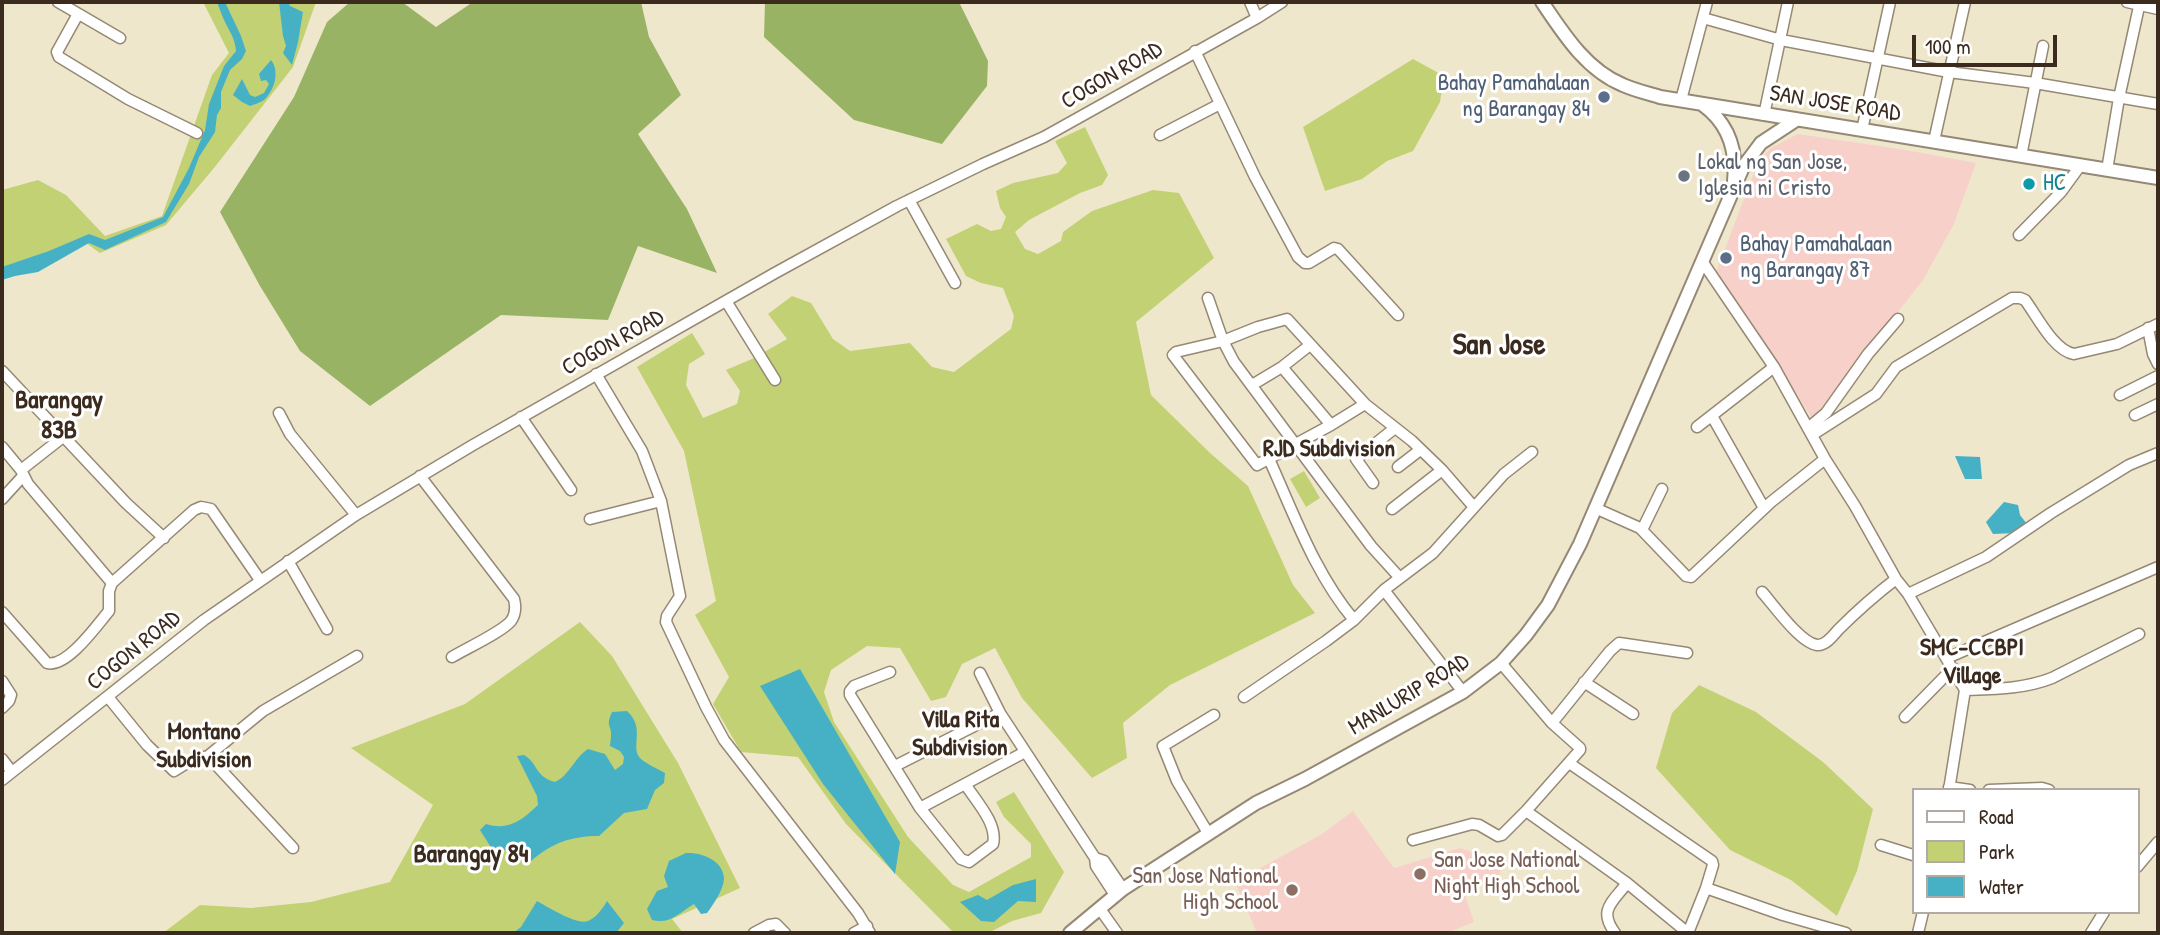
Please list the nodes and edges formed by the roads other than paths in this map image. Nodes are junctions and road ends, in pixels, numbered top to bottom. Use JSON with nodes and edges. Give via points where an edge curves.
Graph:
{"nodes":[{"id":1,"x":58,"y":2,"type":"edge"},
{"id":2,"x":1250,"y":2,"type":"edge"},
{"id":3,"x":1282,"y":2,"type":"edge"},
{"id":4,"x":1542,"y":2,"type":"edge"},
{"id":5,"x":1707,"y":2,"type":"edge"},
{"id":6,"x":1788,"y":2,"type":"edge"},
{"id":7,"x":1890,"y":2,"type":"edge"},
{"id":8,"x":1965,"y":2,"type":"edge"},
{"id":9,"x":2127,"y":2,"type":"edge"},
{"id":10,"x":2140,"y":3,"type":"edge"},
{"id":11,"x":2158,"y":9,"type":"edge"},
{"id":12,"x":78,"y":14,"type":"junction"},
{"id":13,"x":1257,"y":18,"type":"junction"},
{"id":14,"x":1703,"y":18,"type":"junction"},
{"id":15,"x":120,"y":38,"type":"dead end"},
{"id":16,"x":1781,"y":40,"type":"junction"},
{"id":17,"x":2043,"y":46,"type":"dead end"},
{"id":18,"x":1195,"y":51,"type":"junction"},
{"id":19,"x":1878,"y":58,"type":"junction"},
{"id":20,"x":1950,"y":72,"type":"junction"},
{"id":21,"x":2035,"y":83,"type":"junction"},
{"id":22,"x":2119,"y":98,"type":"junction"},
{"id":23,"x":1681,"y":100,"type":"junction"},
{"id":24,"x":1220,"y":104,"type":"junction"},
{"id":25,"x":2158,"y":104,"type":"edge"},
{"id":26,"x":1702,"y":105,"type":"junction"},
{"id":27,"x":1764,"y":115,"type":"junction"},
{"id":28,"x":1796,"y":120,"type":"junction"},
{"id":29,"x":1862,"y":130,"type":"junction"},
{"id":30,"x":197,"y":133,"type":"dead end"},
{"id":31,"x":1160,"y":135,"type":"dead end"},
{"id":32,"x":1934,"y":141,"type":"junction"},
{"id":33,"x":2021,"y":156,"type":"junction"},
{"id":34,"x":2080,"y":166,"type":"junction"},
{"id":35,"x":2107,"y":170,"type":"junction"},
{"id":36,"x":2158,"y":178,"type":"edge"},
{"id":37,"x":1732,"y":190,"type":"junction"},
{"id":38,"x":909,"y":200,"type":"junction"},
{"id":39,"x":2020,"y":235,"type":"dead end"},
{"id":40,"x":1702,"y":261,"type":"junction"},
{"id":41,"x":955,"y":283,"type":"dead end"},
{"id":42,"x":1208,"y":298,"type":"dead end"},
{"id":43,"x":726,"y":301,"type":"junction"},
{"id":44,"x":1398,"y":315,"type":"dead end"},
{"id":45,"x":1898,"y":319,"type":"dead end"},
{"id":46,"x":2153,"y":326,"type":"edge"},
{"id":47,"x":1223,"y":341,"type":"junction"},
{"id":48,"x":1310,"y":345,"type":"junction"},
{"id":49,"x":2158,"y":364,"type":"edge"},
{"id":50,"x":1282,"y":367,"type":"junction"},
{"id":51,"x":1774,"y":367,"type":"junction"},
{"id":52,"x":2,"y":371,"type":"edge"},
{"id":53,"x":596,"y":374,"type":"junction"},
{"id":54,"x":2158,"y":376,"type":"edge"},
{"id":55,"x":775,"y":380,"type":"dead end"},
{"id":56,"x":1252,"y":385,"type":"junction"},
{"id":57,"x":2120,"y":395,"type":"dead end"},
{"id":58,"x":1365,"y":404,"type":"junction"},
{"id":59,"x":2158,"y":404,"type":"edge"},
{"id":60,"x":279,"y":413,"type":"dead end"},
{"id":61,"x":2135,"y":415,"type":"dead end"},
{"id":62,"x":1712,"y":416,"type":"junction"},
{"id":63,"x":521,"y":417,"type":"junction"},
{"id":64,"x":1331,"y":425,"type":"junction"},
{"id":65,"x":1697,"y":427,"type":"dead end"},
{"id":66,"x":1395,"y":428,"type":"junction"},
{"id":67,"x":1810,"y":432,"type":"junction"},
{"id":68,"x":63,"y":437,"type":"junction"},
{"id":69,"x":1295,"y":444,"type":"junction"},
{"id":70,"x":2,"y":447,"type":"edge"},
{"id":71,"x":1420,"y":450,"type":"junction"},
{"id":72,"x":1532,"y":452,"type":"dead end"},
{"id":73,"x":2158,"y":453,"type":"edge"},
{"id":74,"x":1269,"y":459,"type":"junction"},
{"id":75,"x":1825,"y":459,"type":"junction"},
{"id":76,"x":1398,"y":467,"type":"dead end"},
{"id":77,"x":1442,"y":470,"type":"junction"},
{"id":78,"x":22,"y":473,"type":"junction"},
{"id":79,"x":420,"y":476,"type":"junction"},
{"id":80,"x":1373,"y":482,"type":"dead end"},
{"id":81,"x":1661,"y":489,"type":"dead end"},
{"id":82,"x":571,"y":490,"type":"dead end"},
{"id":83,"x":2,"y":499,"type":"edge"},
{"id":84,"x":661,"y":500,"type":"junction"},
{"id":85,"x":1473,"y":506,"type":"junction"},
{"id":86,"x":1595,"y":508,"type":"junction"},
{"id":87,"x":1391,"y":509,"type":"dead end"},
{"id":88,"x":1764,"y":509,"type":"junction"},
{"id":89,"x":356,"y":515,"type":"junction"},
{"id":90,"x":590,"y":519,"type":"dead end"},
{"id":91,"x":1643,"y":530,"type":"junction"},
{"id":92,"x":164,"y":538,"type":"junction"},
{"id":93,"x":288,"y":561,"type":"junction"},
{"id":94,"x":2158,"y":567,"type":"edge"},
{"id":95,"x":1400,"y":578,"type":"junction"},
{"id":96,"x":1896,"y":579,"type":"junction"},
{"id":97,"x":260,"y":580,"type":"junction"},
{"id":98,"x":112,"y":583,"type":"junction"},
{"id":99,"x":1384,"y":590,"type":"junction"},
{"id":100,"x":1762,"y":592,"type":"dead end"},
{"id":101,"x":1908,"y":594,"type":"junction"},
{"id":102,"x":2,"y":612,"type":"edge"},
{"id":103,"x":1354,"y":620,"type":"junction"},
{"id":104,"x":327,"y":629,"type":"dead end"},
{"id":105,"x":2139,"y":634,"type":"dead end"},
{"id":106,"x":1687,"y":653,"type":"dead end"},
{"id":107,"x":357,"y":656,"type":"dead end"},
{"id":108,"x":452,"y":657,"type":"dead end"},
{"id":109,"x":1947,"y":657,"type":"junction"},
{"id":110,"x":1501,"y":663,"type":"junction"},
{"id":111,"x":1953,"y":668,"type":"junction"},
{"id":112,"x":890,"y":672,"type":"dead end"},
{"id":113,"x":980,"y":673,"type":"dead end"},
{"id":114,"x":2,"y":681,"type":"edge"},
{"id":115,"x":1584,"y":682,"type":"junction"},
{"id":116,"x":1965,"y":690,"type":"junction"},
{"id":117,"x":1462,"y":692,"type":"junction"},
{"id":118,"x":108,"y":697,"type":"junction"},
{"id":119,"x":1244,"y":697,"type":"dead end"},
{"id":120,"x":2,"y":708,"type":"edge"},
{"id":121,"x":1000,"y":713,"type":"junction"},
{"id":122,"x":1633,"y":714,"type":"dead end"},
{"id":123,"x":1214,"y":715,"type":"dead end"},
{"id":124,"x":1905,"y":717,"type":"dead end"},
{"id":125,"x":1552,"y":723,"type":"junction"},
{"id":126,"x":1025,"y":752,"type":"junction"},
{"id":127,"x":208,"y":756,"type":"junction"},
{"id":128,"x":2,"y":759,"type":"edge"},
{"id":129,"x":1569,"y":763,"type":"junction"},
{"id":130,"x":895,"y":766,"type":"junction"},
{"id":131,"x":12,"y":772,"type":"junction"},
{"id":132,"x":2,"y":780,"type":"edge"},
{"id":133,"x":965,"y":785,"type":"junction"},
{"id":134,"x":1949,"y":788,"type":"edge"},
{"id":135,"x":920,"y":808,"type":"junction"},
{"id":136,"x":1526,"y":811,"type":"junction"},
{"id":137,"x":1208,"y":833,"type":"junction"},
{"id":138,"x":1413,"y":840,"type":"dead end"},
{"id":139,"x":2158,"y":842,"type":"edge"},
{"id":140,"x":1881,"y":845,"type":"dead end"},
{"id":141,"x":293,"y":848,"type":"dead end"},
{"id":142,"x":1912,"y":855,"type":"edge"},
{"id":143,"x":2139,"y":865,"type":"edge"},
{"id":144,"x":1627,"y":883,"type":"junction"},
{"id":145,"x":1706,"y":888,"type":"junction"},
{"id":146,"x":1119,"y":892,"type":"junction"},
{"id":147,"x":1100,"y":909,"type":"junction"},
{"id":148,"x":1923,"y":914,"type":"edge"},
{"id":149,"x":2103,"y":914,"type":"edge"},
{"id":150,"x":869,"y":930,"type":"edge"},
{"id":151,"x":754,"y":933,"type":"edge"},
{"id":152,"x":785,"y":933,"type":"edge"},
{"id":153,"x":854,"y":933,"type":"edge"},
{"id":154,"x":1070,"y":933,"type":"edge"},
{"id":155,"x":1117,"y":933,"type":"edge"},
{"id":156,"x":1615,"y":933,"type":"edge"},
{"id":157,"x":1688,"y":933,"type":"edge"},
{"id":158,"x":1846,"y":933,"type":"edge"},
{"id":159,"x":1918,"y":933,"type":"edge"},
{"id":160,"x":2091,"y":933,"type":"edge"}],
"edges":[{"from":1,"to":12,"type":"street"},
{"from":2,"to":13,"type":"street"},
{"from":3,"to":13,"type":"street","name":"COGON ROAD"},
{"from":4,"to":23,"type":"main road","name":"SAN JOSE ROAD","via":[[1597,69],[1622,85]]},
{"from":5,"to":14,"type":"street"},
{"from":6,"to":16,"type":"street"},
{"from":7,"to":19,"type":"street"},
{"from":8,"to":20,"type":"street"},
{"from":9,"to":10,"type":"street"},
{"from":10,"to":11,"type":"street"},
{"from":10,"to":22,"type":"street"},
{"from":12,"to":15,"type":"street"},
{"from":12,"to":30,"type":"street","via":[[57,52],[59,57],[128,99]]},
{"from":13,"to":18,"type":"street","name":"COGON ROAD"},
{"from":14,"to":16,"type":"street"},
{"from":14,"to":23,"type":"street"},
{"from":16,"to":19,"type":"street"},
{"from":16,"to":27,"type":"street"},
{"from":17,"to":21,"type":"street"},
{"from":18,"to":24,"type":"street"},
{"from":18,"to":38,"type":"street","name":"COGON ROAD","via":[[1044,137]]},
{"from":19,"to":20,"type":"street"},
{"from":19,"to":29,"type":"street"},
{"from":20,"to":21,"type":"street"},
{"from":20,"to":32,"type":"street"},
{"from":21,"to":22,"type":"street"},
{"from":21,"to":33,"type":"street"},
{"from":22,"to":25,"type":"street"},
{"from":22,"to":35,"type":"street"},
{"from":23,"to":26,"type":"main road","name":"SAN JOSE ROAD"},
{"from":24,"to":31,"type":"street"},
{"from":24,"to":44,"type":"street","via":[[1298,257],[1309,263],[1338,249]]},
{"from":26,"to":27,"type":"main road","name":"SAN JOSE ROAD"},
{"from":26,"to":37,"type":"main road","name":"MANLURIP ROAD","via":[[1720,121],[1730,139],[1735,166]]},
{"from":27,"to":28,"type":"main road","name":"SAN JOSE ROAD"},
{"from":28,"to":29,"type":"main road","name":"SAN JOSE ROAD"},
{"from":28,"to":37,"type":"main road","name":"MANLURIP ROAD","via":[[1761,143]]},
{"from":29,"to":32,"type":"main road","name":"SAN JOSE ROAD"},
{"from":32,"to":33,"type":"main road","name":"SAN JOSE ROAD"},
{"from":33,"to":34,"type":"main road","name":"SAN JOSE ROAD"},
{"from":34,"to":35,"type":"main road","name":"SAN JOSE ROAD"},
{"from":34,"to":39,"type":"street"},
{"from":35,"to":36,"type":"main road","name":"SAN JOSE ROAD"},
{"from":37,"to":40,"type":"main road","name":"MANLURIP ROAD"},
{"from":38,"to":41,"type":"street"},
{"from":38,"to":43,"type":"street","name":"COGON ROAD"},
{"from":40,"to":51,"type":"street"},
{"from":40,"to":86,"type":"main road","name":"MANLURIP ROAD"},
{"from":42,"to":47,"type":"street"},
{"from":43,"to":53,"type":"street","name":"COGON ROAD"},
{"from":43,"to":55,"type":"street"},
{"from":45,"to":67,"type":"street"},
{"from":46,"to":49,"type":"street","via":[[2153,354]]},
{"from":46,"to":67,"type":"street","via":[[2117,344],[2068,353],[2025,300],[2012,298],[1896,368],[1876,394]]},
{"from":47,"to":48,"type":"street","via":[[1283,318]]},
{"from":47,"to":56,"type":"street"},
{"from":47,"to":74,"type":"street","via":[[1173,355],[1255,464]]},
{"from":48,"to":50,"type":"street"},
{"from":48,"to":58,"type":"street"},
{"from":50,"to":56,"type":"street"},
{"from":50,"to":64,"type":"street"},
{"from":51,"to":62,"type":"street"},
{"from":51,"to":67,"type":"street"},
{"from":52,"to":68,"type":"street"},
{"from":53,"to":63,"type":"street","name":"COGON ROAD"},
{"from":53,"to":84,"type":"street","via":[[642,451]]},
{"from":54,"to":57,"type":"street"},
{"from":56,"to":69,"type":"street"},
{"from":58,"to":64,"type":"street"},
{"from":58,"to":66,"type":"street"},
{"from":59,"to":61,"type":"street"},
{"from":60,"to":89,"type":"street","via":[[290,434]]},
{"from":62,"to":65,"type":"street"},
{"from":62,"to":88,"type":"street"},
{"from":63,"to":79,"type":"street","name":"COGON ROAD"},
{"from":63,"to":82,"type":"street"},
{"from":64,"to":69,"type":"street"},
{"from":66,"to":71,"type":"street"},
{"from":66,"to":80,"type":"street","via":[[1356,459]]},
{"from":67,"to":75,"type":"street"},
{"from":68,"to":78,"type":"street"},
{"from":68,"to":92,"type":"street"},
{"from":69,"to":74,"type":"street"},
{"from":69,"to":95,"type":"street"},
{"from":70,"to":78,"type":"street"},
{"from":71,"to":76,"type":"street"},
{"from":71,"to":77,"type":"street"},
{"from":72,"to":85,"type":"street"},
{"from":73,"to":101,"type":"street","via":[[2129,465],[1986,557]]},
{"from":74,"to":103,"type":"street","via":[[1318,566],[1337,601]]},
{"from":75,"to":88,"type":"street"},
{"from":75,"to":96,"type":"street"},
{"from":77,"to":85,"type":"street"},
{"from":77,"to":87,"type":"street"},
{"from":78,"to":83,"type":"street"},
{"from":78,"to":98,"type":"street"},
{"from":79,"to":89,"type":"street","name":"COGON ROAD"},
{"from":79,"to":108,"type":"street","via":[[514,599],[516,608],[511,621]]},
{"from":81,"to":91,"type":"street"},
{"from":84,"to":90,"type":"street"},
{"from":84,"to":150,"type":"street","via":[[679,588],[678,602],[666,622],[706,707],[737,758]]},
{"from":85,"to":95,"type":"street","via":[[1433,553]]},
{"from":86,"to":91,"type":"street"},
{"from":86,"to":110,"type":"main road","name":"MANLURIP ROAD","via":[[1548,606]]},
{"from":88,"to":91,"type":"street","via":[[1691,577]]},
{"from":89,"to":93,"type":"street","name":"COGON ROAD"},
{"from":92,"to":97,"type":"street","via":[[194,510],[211,509]]},
{"from":92,"to":98,"type":"street"},
{"from":93,"to":97,"type":"street","name":"COGON ROAD"},
{"from":93,"to":104,"type":"street"},
{"from":94,"to":109,"type":"street"},
{"from":95,"to":99,"type":"street"},
{"from":96,"to":100,"type":"street","via":[[1820,645],[1798,633]]},
{"from":96,"to":101,"type":"street"},
{"from":97,"to":118,"type":"street","name":"COGON ROAD"},
{"from":98,"to":102,"type":"street","via":[[110,611],[61,662],[47,663]]},
{"from":99,"to":103,"type":"street"},
{"from":99,"to":117,"type":"street"},
{"from":101,"to":109,"type":"street"},
{"from":103,"to":119,"type":"street"},
{"from":105,"to":116,"type":"street","via":[[2037,684]]},
{"from":106,"to":115,"type":"street","via":[[1619,643]]},
{"from":107,"to":127,"type":"street","via":[[263,712]]},
{"from":109,"to":111,"type":"street"},
{"from":110,"to":117,"type":"main road","name":"MANLURIP ROAD"},
{"from":110,"to":125,"type":"street"},
{"from":111,"to":116,"type":"street"},
{"from":111,"to":124,"type":"street"},
{"from":112,"to":130,"type":"street","via":[[854,686],[850,695]]},
{"from":113,"to":121,"type":"street"},
{"from":114,"to":120,"type":"street","via":[[11,695]]},
{"from":115,"to":122,"type":"street"},
{"from":115,"to":125,"type":"street"},
{"from":116,"to":134,"type":"street"},
{"from":117,"to":137,"type":"main road","name":"MANLURIP ROAD"},
{"from":118,"to":127,"type":"street","via":[[174,771]]},
{"from":118,"to":131,"type":"street","name":"COGON ROAD"},
{"from":121,"to":126,"type":"street"},
{"from":121,"to":130,"type":"street"},
{"from":123,"to":137,"type":"street","via":[[1163,746],[1177,781]]},
{"from":125,"to":129,"type":"street","via":[[1580,748]]},
{"from":126,"to":133,"type":"street"},
{"from":126,"to":146,"type":"street","via":[[1096,866]]},
{"from":127,"to":141,"type":"street"},
{"from":128,"to":131,"type":"street"},
{"from":129,"to":136,"type":"street"},
{"from":129,"to":145,"type":"street","via":[[1710,858],[1713,865]]},
{"from":130,"to":135,"type":"street"},
{"from":131,"to":132,"type":"street","name":"COGON ROAD"},
{"from":133,"to":135,"type":"street"},
{"from":133,"to":135,"type":"street","via":[[990,823],[994,840],[969,862],[961,859]]},
{"from":136,"to":138,"type":"street","via":[[1500,836],[1472,824]]},
{"from":136,"to":144,"type":"street"},
{"from":137,"to":146,"type":"main road","name":"MANLURIP ROAD"},
{"from":139,"to":143,"type":"street"},
{"from":140,"to":142,"type":"street"},
{"from":144,"to":156,"type":"street","via":[[1606,915]]},
{"from":144,"to":157,"type":"street"},
{"from":145,"to":157,"type":"street"},
{"from":145,"to":158,"type":"street"},
{"from":146,"to":147,"type":"main road","name":"MANLURIP ROAD"},
{"from":147,"to":154,"type":"main road","name":"MANLURIP ROAD"},
{"from":147,"to":155,"type":"street"},
{"from":148,"to":159,"type":"street"},
{"from":149,"to":160,"type":"street"},
{"from":150,"to":153,"type":"street"},
{"from":151,"to":152,"type":"street","via":[[776,924]]}]}
